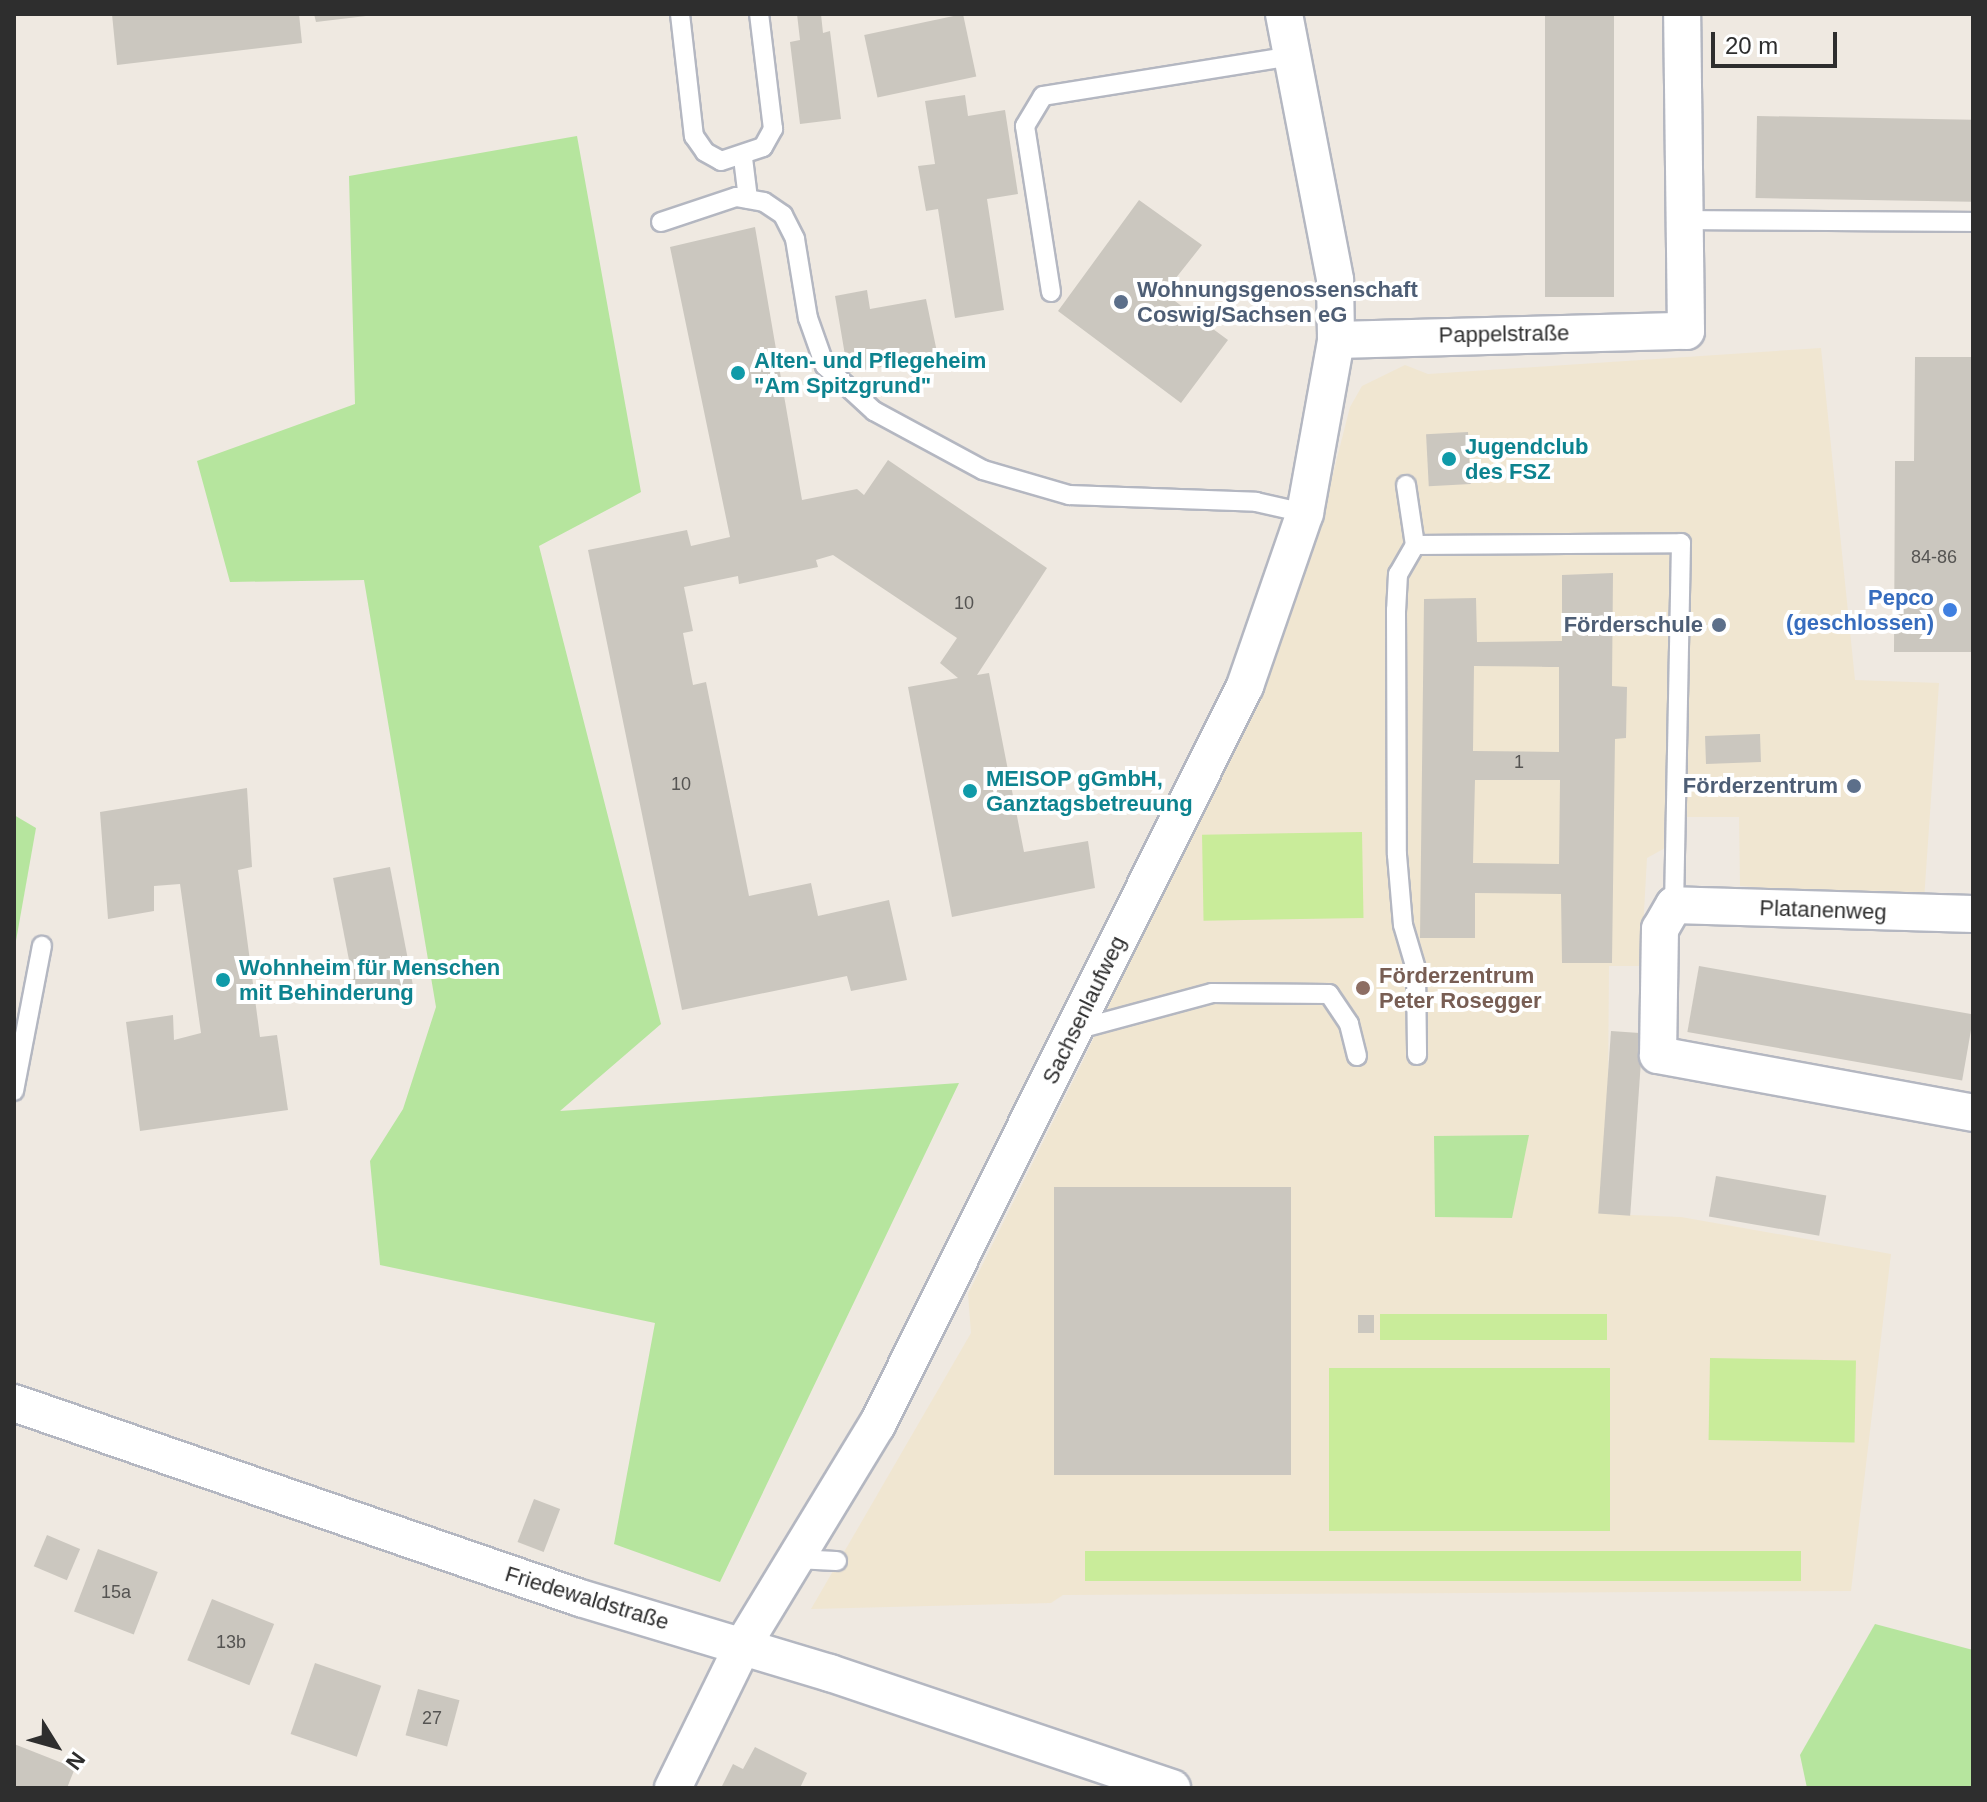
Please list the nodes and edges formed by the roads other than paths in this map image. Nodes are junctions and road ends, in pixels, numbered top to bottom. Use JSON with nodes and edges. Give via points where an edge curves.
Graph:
{"nodes":[{"id":1,"x":680,"y":14,"type":"edge"},
{"id":2,"x":759,"y":14,"type":"edge"},
{"id":3,"x":1284,"y":14,"type":"edge"},
{"id":4,"x":1682,"y":14,"type":"edge"},
{"id":5,"x":1292,"y":56,"type":"junction"},
{"id":6,"x":743,"y":158,"type":"junction"},
{"id":7,"x":748,"y":199,"type":"junction"},
{"id":8,"x":1684,"y":220,"type":"junction"},
{"id":9,"x":661,"y":222,"type":"dead end"},
{"id":10,"x":1973,"y":222,"type":"edge"},
{"id":11,"x":1051,"y":292,"type":"dead end"},
{"id":12,"x":1336,"y":340,"type":"junction"},
{"id":13,"x":1406,"y":485,"type":"dead end"},
{"id":14,"x":1305,"y":513,"type":"junction"},
{"id":15,"x":1415,"y":545,"type":"junction"},
{"id":16,"x":1674,"y":905,"type":"junction"},
{"id":17,"x":1973,"y":914,"type":"edge"},
{"id":18,"x":42,"y":946,"type":"dead end"},
{"id":19,"x":1075,"y":1030,"type":"junction"},
{"id":20,"x":1417,"y":1055,"type":"dead end"},
{"id":21,"x":1357,"y":1056,"type":"dead end"},
{"id":22,"x":14,"y":1091,"type":"edge"},
{"id":23,"x":1973,"y":1113,"type":"edge"},
{"id":24,"x":14,"y":1403,"type":"edge"},
{"id":25,"x":795,"y":1559,"type":"junction"},
{"id":26,"x":837,"y":1561,"type":"dead end"},
{"id":27,"x":743,"y":1645,"type":"junction"},
{"id":28,"x":1165,"y":1787,"type":"edge"},
{"id":29,"x":673,"y":1788,"type":"edge"}],
"edges":[{"from":1,"to":6,"type":"lane","via":[[694,136],[705,152],[721,161]]},
{"from":2,"to":6,"type":"lane","via":[[773,129],[763,147]]},
{"from":3,"to":5,"type":"street"},
{"from":4,"to":8,"type":"street","name":"Pappelstraße"},
{"from":5,"to":11,"type":"lane","via":[[1043,96],[1025,126]]},
{"from":5,"to":12,"type":"street","via":[[1335,280]]},
{"from":6,"to":7,"type":"lane"},
{"from":7,"to":9,"type":"lane","via":[[736,197]]},
{"from":7,"to":14,"type":"lane","via":[[783,215],[795,239],[808,318],[825,366],[874,411],[983,470],[1048,491],[1256,502]]},
{"from":8,"to":10,"type":"lane"},
{"from":8,"to":12,"type":"street","name":"Pappelstraße","via":[[1686,331]]},
{"from":12,"to":14,"type":"street","name":"Sachsenlaufweg"},
{"from":13,"to":15,"type":"lane"},
{"from":14,"to":19,"type":"street","name":"Sachsenlaufweg","via":[[1245,686]]},
{"from":15,"to":16,"type":"lane","via":[[1681,543]]},
{"from":15,"to":20,"type":"lane","via":[[1398,574],[1396,610],[1397,855],[1403,925],[1416,969]]},
{"from":16,"to":17,"type":"street","name":"Platanenweg"},
{"from":16,"to":23,"type":"street","via":[[1660,929],[1658,1055]]},
{"from":18,"to":22,"type":"lane"},
{"from":19,"to":21,"type":"lane","via":[[1212,993],[1329,994],[1349,1024]]},
{"from":19,"to":25,"type":"street","name":"Sachsenlaufweg","via":[[877,1425]]},
{"from":24,"to":27,"type":"street","name":"Friedewaldstraße","via":[[580,1598]]},
{"from":25,"to":26,"type":"lane"},
{"from":25,"to":27,"type":"street","name":"Sachsenlaufweg"},
{"from":27,"to":28,"type":"street","name":"Friedewaldstraße"},
{"from":27,"to":29,"type":"street","name":"Sachsenlaufweg"}]}
